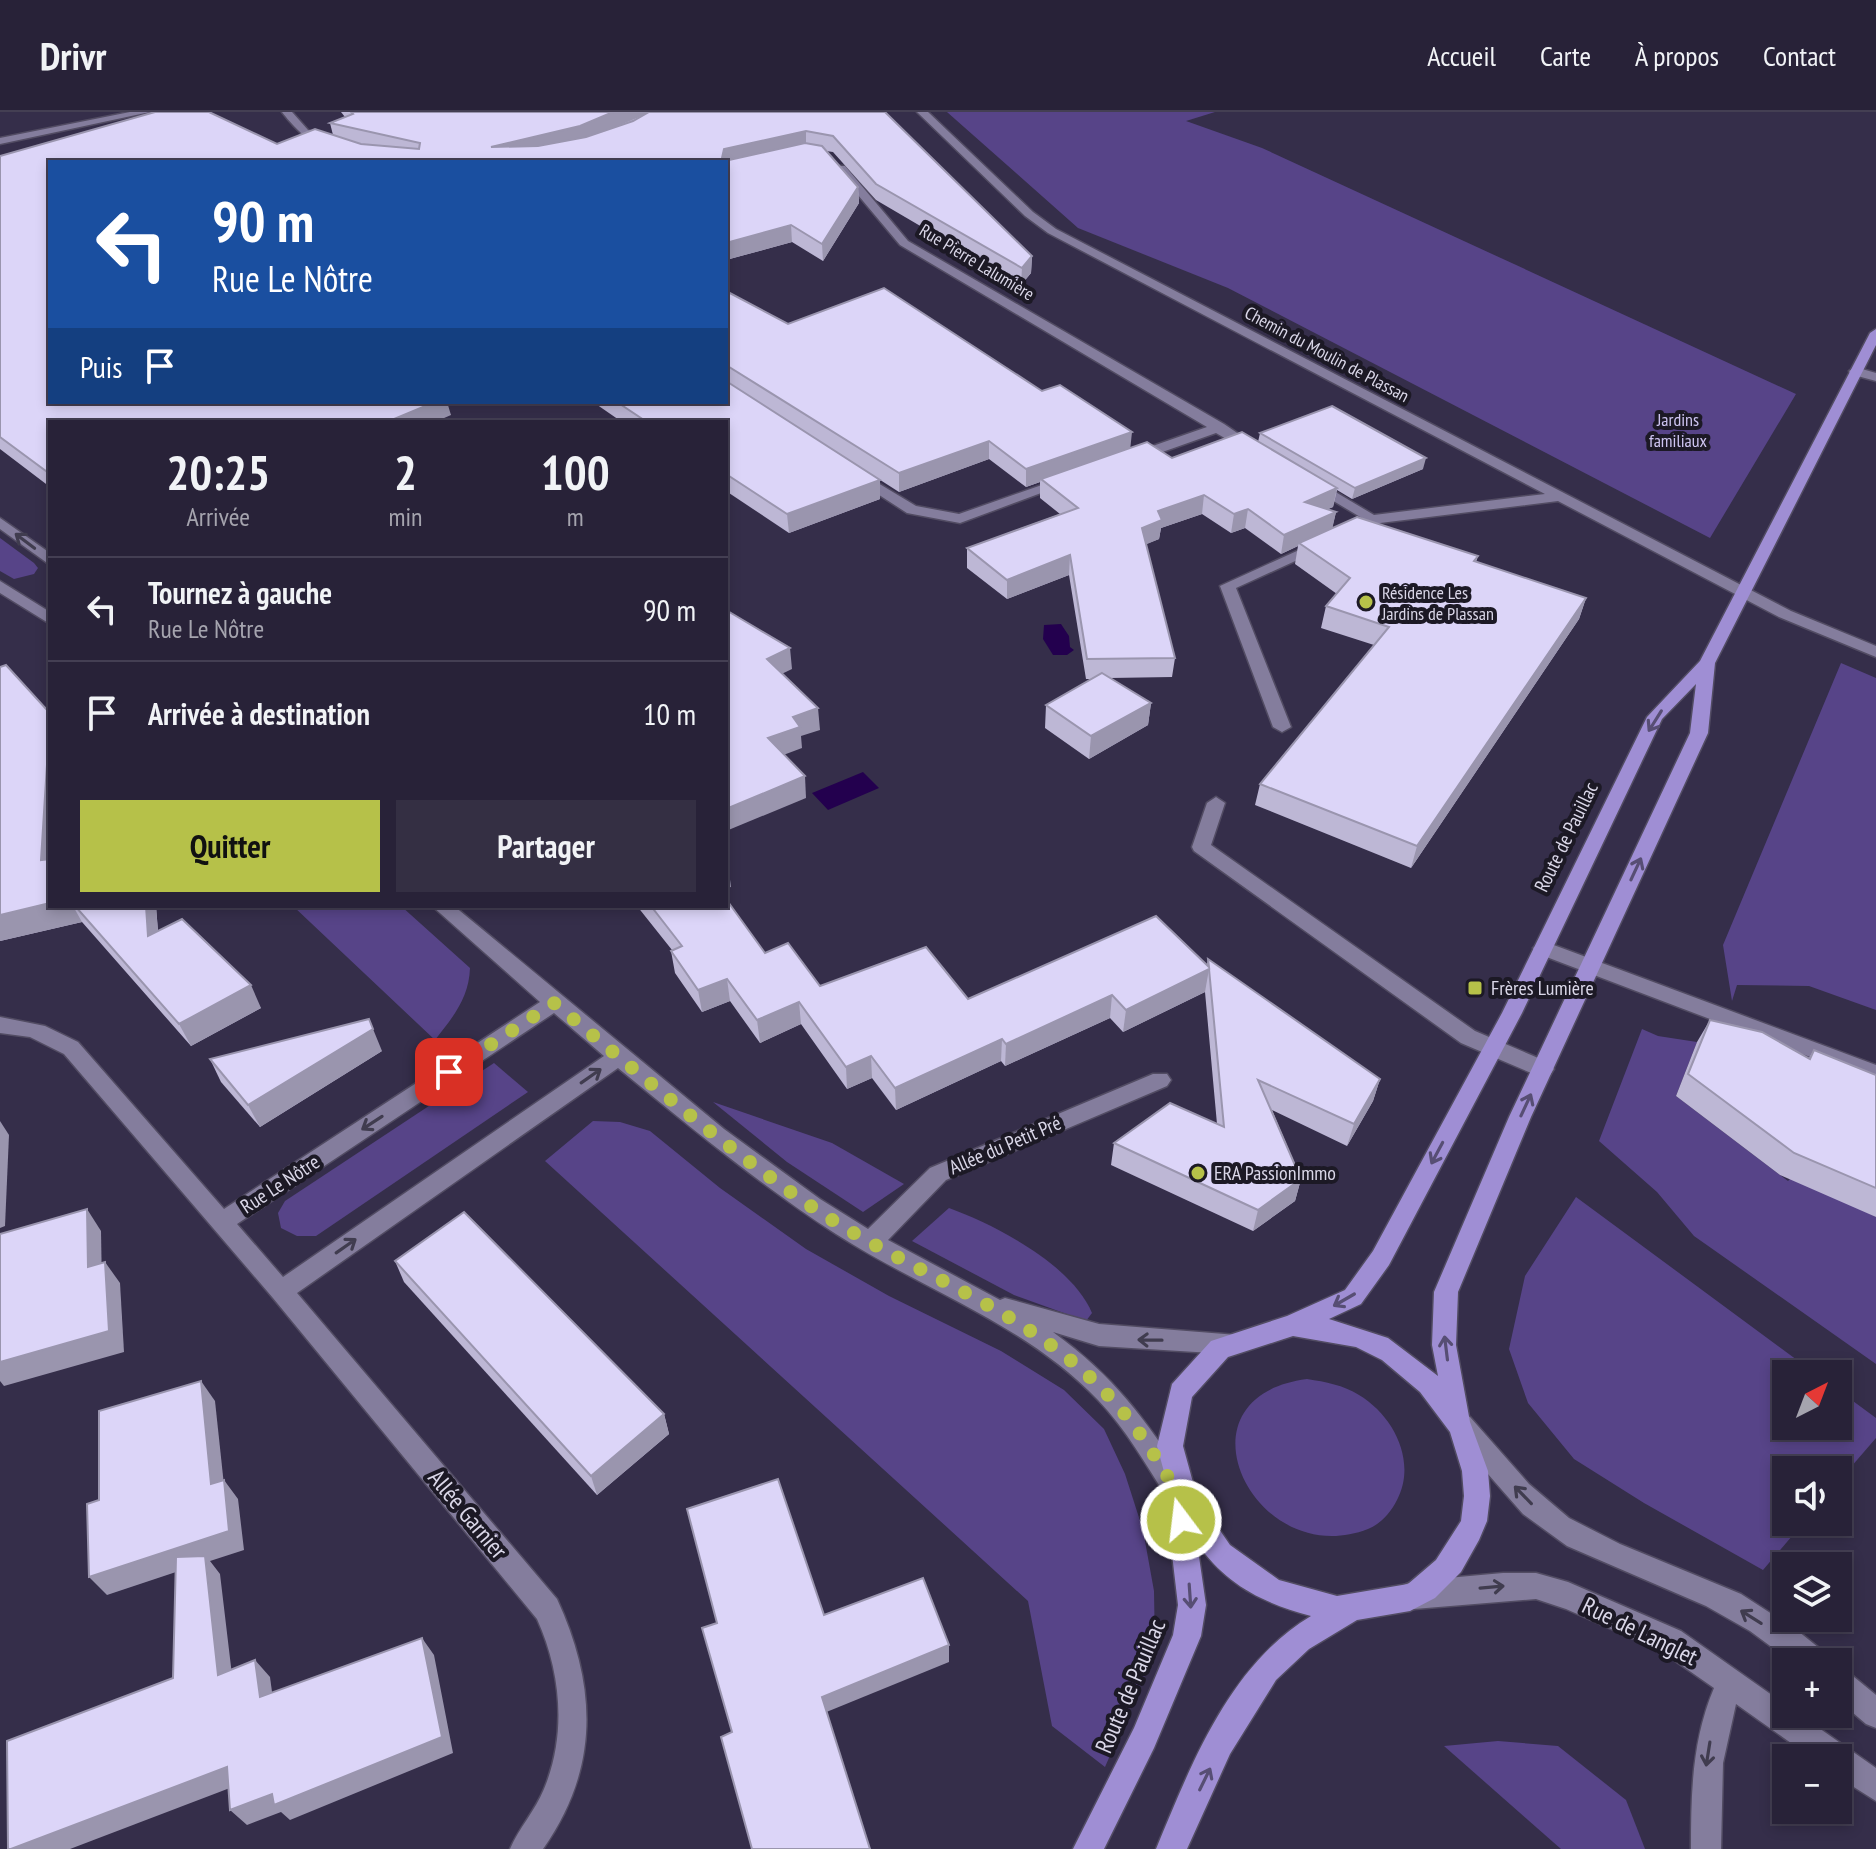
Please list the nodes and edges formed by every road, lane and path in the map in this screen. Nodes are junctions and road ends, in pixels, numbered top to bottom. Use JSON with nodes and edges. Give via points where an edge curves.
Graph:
{"nodes":[{"id":1,"x":145,"y":112,"type":"edge"},
{"id":2,"x":287,"y":112,"type":"edge"},
{"id":3,"x":922,"y":112,"type":"edge"},
{"id":4,"x":74,"y":114,"type":"edge"},
{"id":5,"x":83,"y":124,"type":"junction"},
{"id":6,"x":0,"y":141,"type":"edge"},
{"id":7,"x":346,"y":150,"type":"edge"},
{"id":8,"x":827,"y":156,"type":"edge"},
{"id":9,"x":1876,"y":333,"type":"edge"},
{"id":10,"x":1855,"y":371,"type":"junction"},
{"id":11,"x":1876,"y":377,"type":"edge"},
{"id":12,"x":1219,"y":427,"type":"junction"},
{"id":13,"x":1270,"y":458,"type":"edge"},
{"id":14,"x":1118,"y":463,"type":"edge"},
{"id":15,"x":846,"y":467,"type":"edge"},
{"id":16,"x":1295,"y":474,"type":"edge"},
{"id":17,"x":1075,"y":478,"type":"edge"},
{"id":18,"x":1557,"y":497,"type":"junction"},
{"id":19,"x":1372,"y":520,"type":"junction"},
{"id":20,"x":0,"y":522,"type":"edge"},
{"id":21,"x":48,"y":558,"type":"edge"},
{"id":22,"x":0,"y":586,"type":"edge"},
{"id":23,"x":1741,"y":591,"type":"junction"},
{"id":24,"x":48,"y":618,"type":"edge"},
{"id":25,"x":1876,"y":652,"type":"edge"},
{"id":26,"x":1707,"y":663,"type":"junction"},
{"id":27,"x":1282,"y":727,"type":"dead end"},
{"id":28,"x":1216,"y":803,"type":"dead end"},
{"id":29,"x":444,"y":908,"type":"edge"},
{"id":30,"x":1543,"y":948,"type":"junction"},
{"id":31,"x":1591,"y":966,"type":"junction"},
{"id":32,"x":554,"y":1003,"type":"junction"},
{"id":33,"x":0,"y":1025,"type":"edge"},
{"id":34,"x":1493,"y":1048,"type":"junction"},
{"id":35,"x":619,"y":1057,"type":"junction"},
{"id":36,"x":1543,"y":1069,"type":"junction"},
{"id":37,"x":1876,"y":1074,"type":"edge"},
{"id":38,"x":1160,"y":1080,"type":"dead end"},
{"id":39,"x":222,"y":1222,"type":"junction"},
{"id":40,"x":871,"y":1242,"type":"junction"},
{"id":41,"x":281,"y":1291,"type":"junction"},
{"id":42,"x":990,"y":1303,"type":"junction"},
{"id":43,"x":1293,"y":1325,"type":"junction"},
{"id":44,"x":1228,"y":1343,"type":"junction"},
{"id":45,"x":1461,"y":1425,"type":"junction"},
{"id":46,"x":1178,"y":1491,"type":"junction"},
{"id":47,"x":1414,"y":1595,"type":"junction"},
{"id":48,"x":1347,"y":1610,"type":"junction"},
{"id":49,"x":1795,"y":1648,"type":"edge"},
{"id":50,"x":1731,"y":1681,"type":"junction"},
{"id":51,"x":1852,"y":1694,"type":"edge"},
{"id":52,"x":1876,"y":1714,"type":"edge"},
{"id":53,"x":1818,"y":1744,"type":"edge"},
{"id":54,"x":1852,"y":1769,"type":"edge"},
{"id":55,"x":1876,"y":1786,"type":"edge"},
{"id":56,"x":525,"y":1849,"type":"edge"},
{"id":57,"x":1088,"y":1849,"type":"edge"},
{"id":58,"x":1171,"y":1849,"type":"edge"},
{"id":59,"x":1706,"y":1849,"type":"edge"}],
"edges":[{"from":1,"to":5,"type":"street"},
{"from":2,"to":7,"type":"street","via":[[304,132]]},
{"from":3,"to":18,"type":"street","name":"Chemin du Moulin de Plassan","via":[[1052,231]]},
{"from":4,"to":5,"type":"street"},
{"from":5,"to":6,"type":"street"},
{"from":8,"to":12,"type":"street","name":"Rue Pierre Lalumière","via":[[904,243]]},
{"from":9,"to":10,"type":"main road","name":"Route de Pauillac"},
{"from":10,"to":11,"type":"street"},
{"from":10,"to":23,"type":"main road","name":"Route de Pauillac"},
{"from":12,"to":13,"type":"street","name":"Rue Pierre Lalumière"},
{"from":12,"to":14,"type":"street"},
{"from":15,"to":17,"type":"street","via":[[912,510],[960,519]]},
{"from":16,"to":19,"type":"street"},
{"from":18,"to":19,"type":"street"},
{"from":18,"to":23,"type":"street","name":"Chemin du Moulin de Plassan"},
{"from":19,"to":27,"type":"street","via":[[1228,586]]},
{"from":21,"to":20,"type":"street","one_way":true},
{"from":22,"to":24,"type":"street"},
{"from":23,"to":25,"type":"street","name":"Chemin du Moulin de Plassan"},
{"from":23,"to":26,"type":"main road","name":"Route de Pauillac"},
{"from":26,"to":30,"type":"main road","name":"Route de Pauillac","one_way":true,"via":[[1655,717]]},
{"from":31,"to":26,"type":"main road","name":"Route de Pauillac","one_way":true,"via":[[1699,733]]},
{"from":28,"to":34,"type":"street","via":[[1201,847],[1468,1037]]},
{"from":29,"to":32,"type":"street"},
{"from":30,"to":31,"type":"street"},
{"from":30,"to":34,"type":"main road","name":"Route de Pauillac"},
{"from":31,"to":36,"type":"main road","name":"Route de Pauillac"},
{"from":31,"to":37,"type":"street"},
{"from":32,"to":35,"type":"street"},
{"from":32,"to":39,"type":"street","name":"Rue Le Nôtre","one_way":true},
{"from":33,"to":39,"type":"street","name":"Rue Le Nôtre","via":[[47,1034],[71,1048]]},
{"from":34,"to":36,"type":"street"},
{"from":34,"to":43,"type":"main road","name":"Route de Pauillac","one_way":true,"via":[[1381,1258],[1353,1297]]},
{"from":35,"to":40,"type":"street","via":[[715,1138]]},
{"from":41,"to":35,"type":"street","one_way":true},
{"from":45,"to":36,"type":"main road","name":"Route de Pauillac","one_way":true,"via":[[1444,1345],[1446,1292]]},
{"from":38,"to":40,"type":"street","name":"Allée du Petit Pré","via":[[938,1174]]},
{"from":39,"to":41,"type":"street","name":"Allée Garnier"},
{"from":40,"to":42,"type":"street"},
{"from":41,"to":56,"type":"street","name":"Allée Garnier","via":[[547,1609],[564,1639],[574,1734],[565,1782],[548,1822]]},
{"from":44,"to":42,"type":"street","one_way":true,"via":[[1099,1335]]},
{"from":42,"to":46,"type":"street","via":[[1103,1388]]},
{"from":43,"to":44,"type":"main road","via":[[1259,1330]]},
{"from":43,"to":45,"type":"main road","via":[[1342,1331],[1390,1351],[1430,1384]]},
{"from":44,"to":46,"type":"main road","via":[[1196,1369],[1176,1404],[1169,1447]]},
{"from":45,"to":47,"type":"main road","via":[[1476,1473],[1474,1521],[1453,1564]]},
{"from":49,"to":45,"type":"street","one_way":true,"via":[[1704,1590],[1558,1526],[1526,1499]]},
{"from":46,"to":48,"type":"main road","via":[[1203,1537],[1243,1575],[1292,1601]]},
{"from":46,"to":57,"type":"main road","name":"Route de Pauillac","one_way":true,"via":[[1192,1605],[1187,1636]]},
{"from":47,"to":48,"type":"main road","via":[[1383,1607]]},
{"from":47,"to":50,"type":"street","name":"Rue de Langlet","one_way":true,"via":[[1536,1586],[1671,1641]]},
{"from":58,"to":48,"type":"main road","one_way":true,"via":[[1260,1678],[1286,1650]]},
{"from":50,"to":53,"type":"street","name":"Rue de Langlet"},
{"from":50,"to":59,"type":"street","one_way":true,"via":[[1714,1720],[1706,1768]]},
{"from":51,"to":52,"type":"street"},
{"from":54,"to":55,"type":"street","name":"Rue de Langlet"}]}
